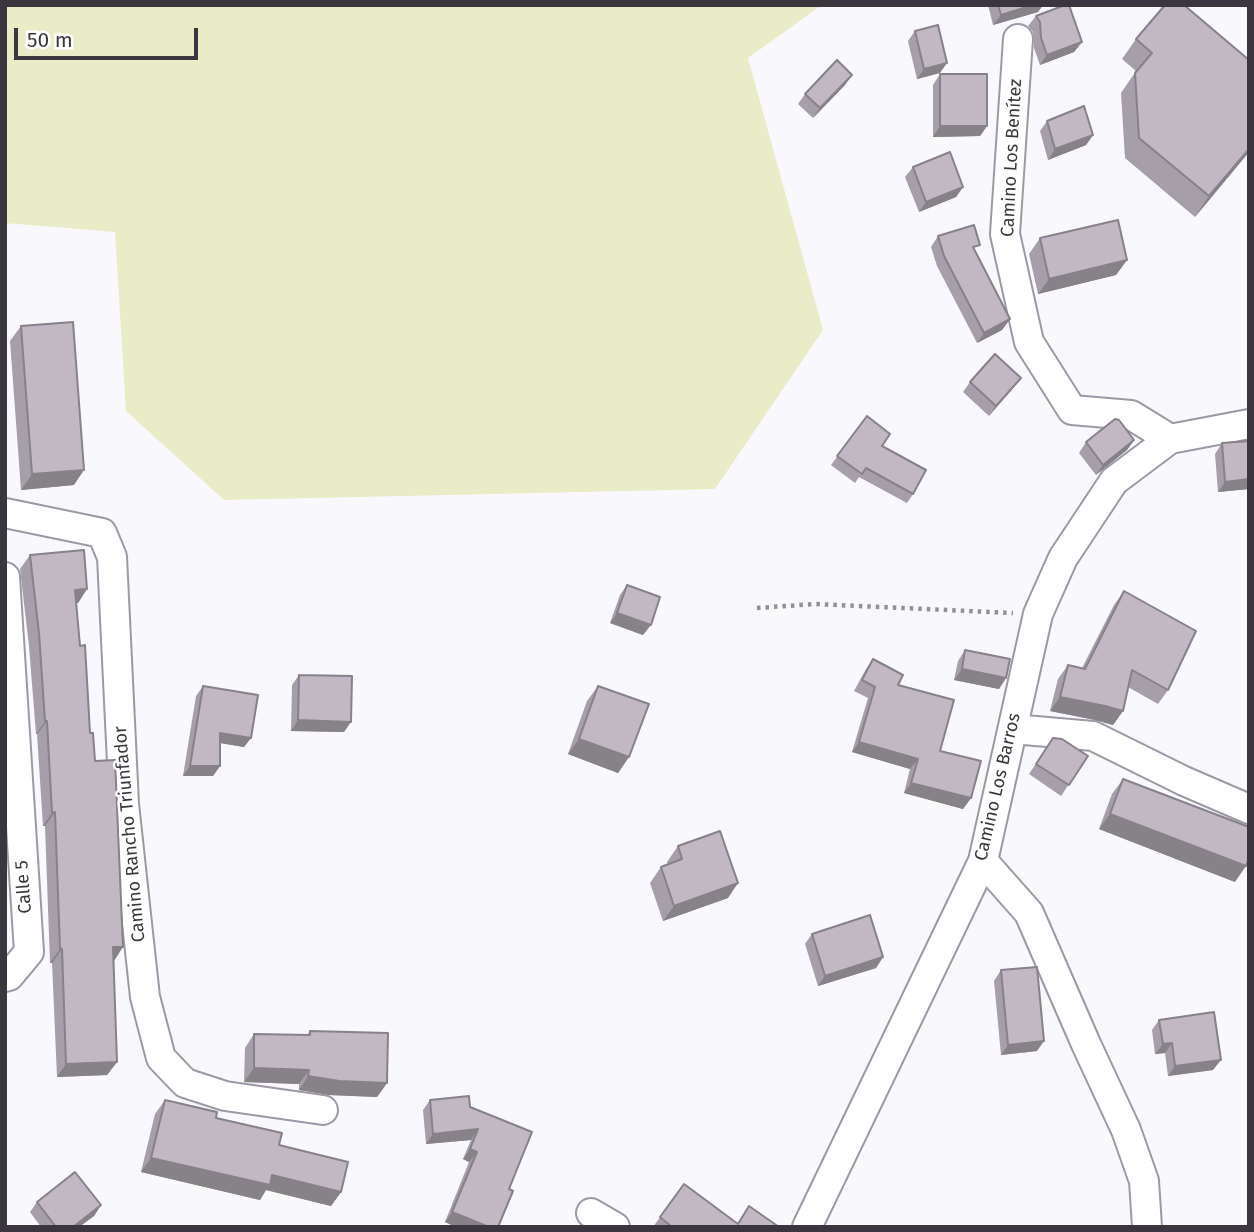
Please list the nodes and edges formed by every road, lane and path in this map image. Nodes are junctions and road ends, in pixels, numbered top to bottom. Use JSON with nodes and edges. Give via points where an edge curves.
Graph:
{"nodes":[{"id":1,"x":1018,"y":39,"type":"dead end"},
{"id":2,"x":1249,"y":424,"type":"edge"},
{"id":3,"x":1170,"y":439,"type":"junction"},
{"id":4,"x":5,"y":513,"type":"edge"},
{"id":5,"x":5,"y":577,"type":"edge"},
{"id":6,"x":757,"y":608,"type":"dead end"},
{"id":7,"x":1038,"y":614,"type":"junction"},
{"id":8,"x":1013,"y":729,"type":"junction"},
{"id":9,"x":1249,"y":809,"type":"edge"},
{"id":10,"x":983,"y":861,"type":"junction"},
{"id":11,"x":5,"y":977,"type":"edge"},
{"id":12,"x":323,"y":1110,"type":"dead end"},
{"id":13,"x":807,"y":1227,"type":"edge"},
{"id":14,"x":1146,"y":1227,"type":"edge"}],
"edges":[{"from":1,"to":3,"type":"street","name":"Camino Los Benítez","via":[[1005,234],[1029,342],[1072,410],[1131,415]]},
{"from":2,"to":3,"type":"street","name":"Camino Los Barros"},
{"from":3,"to":7,"type":"street","name":"Camino Los Barros","via":[[1114,481],[1063,558]]},
{"from":4,"to":12,"type":"street","name":"Camino Rancho Triunfador","via":[[102,533],[112,557],[124,804],[145,998],[161,1058],[185,1083],[225,1096]]},
{"from":5,"to":11,"type":"street","name":"Calle 5","via":[[29,951]]},
{"from":6,"to":7,"type":"path","via":[[815,604]]},
{"from":7,"to":8,"type":"street","name":"Camino Los Barros"},
{"from":8,"to":9,"type":"street","via":[[1093,736]]},
{"from":8,"to":10,"type":"street","name":"Camino Los Barros"},
{"from":10,"to":13,"type":"street","name":"Camino Los Barros"},
{"from":10,"to":14,"type":"street","via":[[1029,913],[1126,1130],[1144,1181]]}]}
